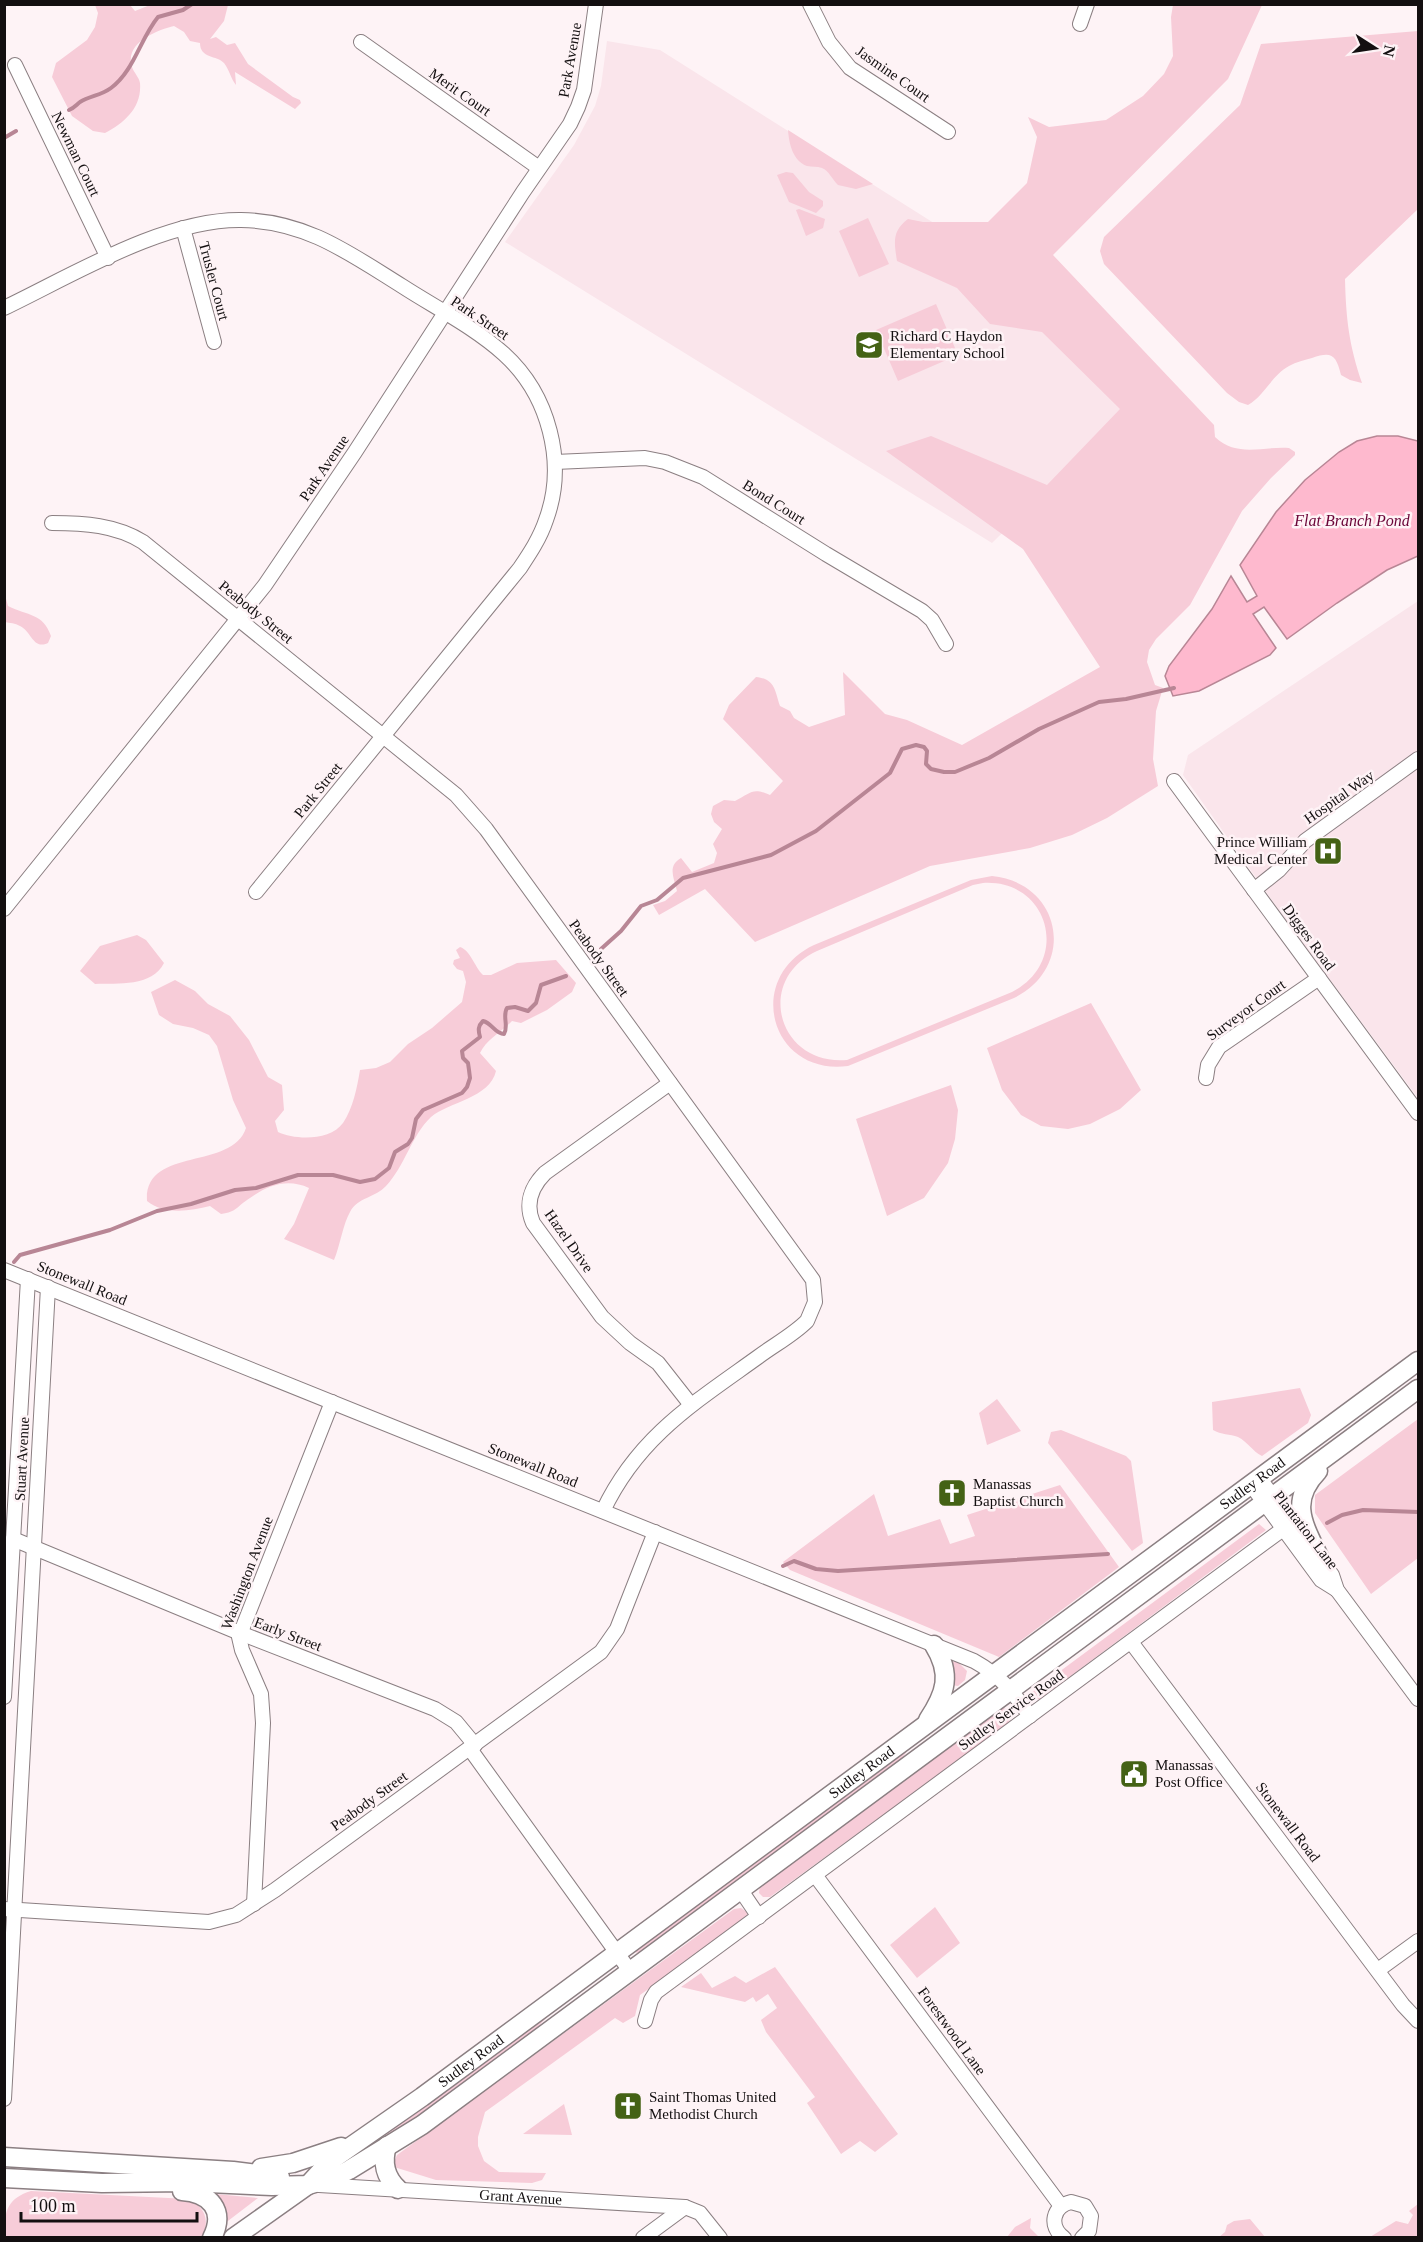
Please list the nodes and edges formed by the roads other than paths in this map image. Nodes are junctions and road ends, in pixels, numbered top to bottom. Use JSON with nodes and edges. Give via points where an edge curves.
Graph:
{"nodes":[{"id":1,"x":596,"y":4,"type":"edge"},
{"id":2,"x":810,"y":4,"type":"edge"},
{"id":3,"x":1087,"y":4,"type":"edge"},
{"id":4,"x":1080,"y":24,"type":"dead end"},
{"id":5,"x":361,"y":42,"type":"dead end"},
{"id":6,"x":15,"y":65,"type":"dead end"},
{"id":7,"x":948,"y":132,"type":"dead end"},
{"id":8,"x":539,"y":168,"type":"junction"},
{"id":9,"x":183,"y":228,"type":"junction"},
{"id":10,"x":108,"y":258,"type":"junction"},
{"id":11,"x":4,"y":308,"type":"edge"},
{"id":12,"x":445,"y":313,"type":"junction"},
{"id":13,"x":214,"y":342,"type":"dead end"},
{"id":14,"x":555,"y":462,"type":"junction"},
{"id":15,"x":52,"y":523,"type":"dead end"},
{"id":16,"x":238,"y":619,"type":"junction"},
{"id":17,"x":946,"y":644,"type":"dead end"},
{"id":18,"x":384,"y":735,"type":"junction"},
{"id":19,"x":1419,"y":759,"type":"edge"},
{"id":20,"x":1174,"y":781,"type":"dead end"},
{"id":21,"x":1254,"y":890,"type":"junction"},
{"id":22,"x":256,"y":892,"type":"dead end"},
{"id":23,"x":4,"y":909,"type":"edge"},
{"id":24,"x":1319,"y":978,"type":"junction"},
{"id":25,"x":1206,"y":1078,"type":"dead end"},
{"id":26,"x":670,"y":1083,"type":"junction"},
{"id":27,"x":1419,"y":1113,"type":"edge"},
{"id":28,"x":4,"y":1270,"type":"edge"},
{"id":29,"x":28,"y":1279,"type":"junction"},
{"id":30,"x":48,"y":1287,"type":"junction"},
{"id":31,"x":1419,"y":1361,"type":"edge"},
{"id":32,"x":1419,"y":1389,"type":"edge"},
{"id":33,"x":332,"y":1402,"type":"junction"},
{"id":34,"x":691,"y":1405,"type":"junction"},
{"id":35,"x":1333,"y":1452,"type":"junction"},
{"id":36,"x":1256,"y":1483,"type":"junction"},
{"id":37,"x":1269,"y":1500,"type":"junction"},
{"id":38,"x":603,"y":1511,"type":"junction"},
{"id":39,"x":1283,"y":1529,"type":"junction"},
{"id":40,"x":655,"y":1532,"type":"junction"},
{"id":41,"x":13,"y":1539,"type":"junction"},
{"id":42,"x":33,"y":1548,"type":"junction"},
{"id":43,"x":1320,"y":1559,"type":"junction"},
{"id":44,"x":1337,"y":1590,"type":"junction"},
{"id":45,"x":240,"y":1633,"type":"junction"},
{"id":46,"x":1131,"y":1642,"type":"junction"},
{"id":47,"x":934,"y":1645,"type":"junction"},
{"id":48,"x":6,"y":1658,"type":"edge"},
{"id":49,"x":28,"y":1659,"type":"junction"},
{"id":50,"x":996,"y":1674,"type":"junction"},
{"id":51,"x":1012,"y":1690,"type":"junction"},
{"id":52,"x":4,"y":1697,"type":"edge"},
{"id":53,"x":1419,"y":1699,"type":"edge"},
{"id":54,"x":1030,"y":1716,"type":"junction"},
{"id":55,"x":918,"y":1731,"type":"junction"},
{"id":56,"x":472,"y":1747,"type":"junction"},
{"id":57,"x":816,"y":1875,"type":"junction"},
{"id":58,"x":740,"y":1889,"type":"junction"},
{"id":59,"x":254,"y":1904,"type":"junction"},
{"id":60,"x":9,"y":1910,"type":"edge"},
{"id":61,"x":759,"y":1917,"type":"junction"},
{"id":62,"x":1419,"y":1941,"type":"edge"},
{"id":63,"x":618,"y":1952,"type":"junction"},
{"id":64,"x":1378,"y":1970,"type":"junction"},
{"id":65,"x":630,"y":1971,"type":"junction"},
{"id":66,"x":645,"y":2021,"type":"dead end"},
{"id":67,"x":1419,"y":2021,"type":"edge"},
{"id":68,"x":4,"y":2099,"type":"edge"},
{"id":69,"x":357,"y":2142,"type":"junction"},
{"id":70,"x":387,"y":2146,"type":"junction"},
{"id":71,"x":4,"y":2157,"type":"edge"},
{"id":72,"x":233,"y":2171,"type":"junction"},
{"id":73,"x":4,"y":2178,"type":"edge"},
{"id":74,"x":158,"y":2182,"type":"junction"},
{"id":75,"x":308,"y":2185,"type":"junction"},
{"id":76,"x":398,"y":2189,"type":"junction"},
{"id":77,"x":685,"y":2206,"type":"junction"},
{"id":78,"x":1061,"y":2206,"type":"junction"},
{"id":79,"x":212,"y":2238,"type":"edge"},
{"id":80,"x":233,"y":2238,"type":"edge"},
{"id":81,"x":643,"y":2238,"type":"edge"},
{"id":82,"x":720,"y":2238,"type":"edge"},
{"id":83,"x":1064,"y":2238,"type":"edge"},
{"id":84,"x":1082,"y":2238,"type":"edge"}],
"edges":[{"from":1,"to":8,"type":"street","name":"Park Avenue","via":[[578,108]]},
{"from":2,"to":7,"type":"street","name":"Jasmine Court","via":[[829,42],[850,68]]},
{"from":3,"to":4,"type":"street"},
{"from":5,"to":8,"type":"street","name":"Merit Court"},
{"from":6,"to":10,"type":"street","name":"Newman Court"},
{"from":8,"to":12,"type":"street","name":"Park Avenue"},
{"from":9,"to":10,"type":"street","name":"Park Street"},
{"from":9,"to":12,"type":"street","name":"Park Street","via":[[238,220],[291,226],[333,243]]},
{"from":9,"to":13,"type":"street","name":"Trusler Court"},
{"from":10,"to":11,"type":"street","name":"Park Street"},
{"from":12,"to":14,"type":"street","name":"Park Street","via":[[489,341],[520,371],[548,423]]},
{"from":12,"to":16,"type":"street","name":"Park Avenue","via":[[349,461]]},
{"from":14,"to":17,"type":"street","name":"Bond Court","via":[[645,458],[685,468],[921,611],[932,620]]},
{"from":14,"to":18,"type":"street","name":"Park Street","via":[[552,500],[530,554]]},
{"from":15,"to":16,"type":"street","name":"Peabody Street","via":[[99,526],[131,535]]},
{"from":16,"to":18,"type":"street","name":"Peabody Street"},
{"from":16,"to":23,"type":"street","name":"Park Avenue"},
{"from":18,"to":22,"type":"street","name":"Park Street"},
{"from":18,"to":26,"type":"street","name":"Peabody Street","via":[[470,809]]},
{"from":19,"to":21,"type":"street","name":"Hospital Way","via":[[1305,842]]},
{"from":20,"to":21,"type":"street","name":"Digges Road"},
{"from":21,"to":24,"type":"street","name":"Digges Road"},
{"from":24,"to":25,"type":"street","name":"Surveyor Court","via":[[1219,1047],[1208,1065]]},
{"from":24,"to":27,"type":"street","name":"Digges Road"},
{"from":26,"to":34,"type":"street","name":"Peabody Street","via":[[813,1280],[815,1291],[812,1312],[801,1327]]},
{"from":26,"to":34,"type":"street","name":"Hazel Drive","via":[[545,1173],[531,1194],[530,1213],[533,1223],[602,1317],[658,1363]]},
{"from":28,"to":29,"type":"street","name":"Stonewall Road"},
{"from":29,"to":30,"type":"street","name":"Stonewall Road"},
{"from":29,"to":41,"type":"street","name":"Stuart Avenue"},
{"from":30,"to":33,"type":"street","name":"Stonewall Road"},
{"from":30,"to":42,"type":"street","name":"Stuart Avenue"},
{"from":31,"to":36,"type":"main road","name":"Sudley Road"},
{"from":32,"to":35,"type":"main road","name":"Sudley Road"},
{"from":33,"to":38,"type":"street","name":"Stonewall Road"},
{"from":33,"to":45,"type":"street","name":"Washington Avenue"},
{"from":34,"to":38,"type":"street","name":"Peabody Street","via":[[635,1458]]},
{"from":35,"to":37,"type":"main road","name":"Sudley Road"},
{"from":35,"to":43,"type":"main road","via":[[1309,1480],[1300,1499]]},
{"from":36,"to":37,"type":"street","name":"Plantation Lane"},
{"from":36,"to":50,"type":"main road","name":"Sudley Road"},
{"from":37,"to":39,"type":"street","name":"Plantation Lane"},
{"from":37,"to":43,"type":"street","name":"Plantation Lane"},
{"from":37,"to":51,"type":"main road","name":"Sudley Road"},
{"from":38,"to":40,"type":"street","name":"Stonewall Road"},
{"from":39,"to":44,"type":"street","name":"Plantation Lane","via":[[1321,1580]]},
{"from":39,"to":46,"type":"street","name":"Sudley Service Road"},
{"from":40,"to":47,"type":"street","name":"Stonewall Road"},
{"from":40,"to":56,"type":"street","name":"Peabody Street","via":[[617,1629],[601,1652]]},
{"from":41,"to":42,"type":"street","name":"Early Street"},
{"from":41,"to":48,"type":"street","name":"Stuart Avenue"},
{"from":42,"to":45,"type":"street","name":"Early Street"},
{"from":42,"to":49,"type":"street","name":"Stuart Avenue"},
{"from":43,"to":44,"type":"street","name":"Plantation Lane"},
{"from":44,"to":53,"type":"street","name":"Plantation Lane"},
{"from":45,"to":56,"type":"street","name":"Early Street","via":[[435,1709],[456,1722]]},
{"from":45,"to":59,"type":"street","name":"Washington Avenue","via":[[239,1643],[261,1694],[263,1723]]},
{"from":46,"to":54,"type":"street","name":"Sudley Service Road"},
{"from":46,"to":64,"type":"street","name":"Stonewall Road"},
{"from":47,"to":50,"type":"street","name":"Stonewall Road"},
{"from":47,"to":55,"type":"main road","via":[[944,1665],[945,1682],[932,1714]]},
{"from":48,"to":49,"type":"street"},
{"from":48,"to":52,"type":"street","name":"Stuart Avenue"},
{"from":49,"to":60,"type":"street","name":"Stuart Avenue"},
{"from":50,"to":51,"type":"street","name":"Stonewall Road"},
{"from":50,"to":55,"type":"main road","name":"Sudley Road"},
{"from":51,"to":54,"type":"street","name":"Stonewall Road"},
{"from":51,"to":58,"type":"main road","name":"Sudley Road"},
{"from":54,"to":57,"type":"street","name":"Sudley Service Road"},
{"from":55,"to":63,"type":"main road","name":"Sudley Road"},
{"from":56,"to":59,"type":"street","name":"Peabody Street"},
{"from":56,"to":63,"type":"street","name":"Early Street"},
{"from":57,"to":61,"type":"street","name":"Sudley Service Road"},
{"from":57,"to":78,"type":"street","name":"Forestwood Lane"},
{"from":58,"to":61,"type":"street"},
{"from":58,"to":65,"type":"main road","name":"Sudley Road"},
{"from":59,"to":60,"type":"street","name":"Peabody Street","via":[[236,1916],[209,1922]]},
{"from":60,"to":68,"type":"street","name":"Stuart Avenue"},
{"from":61,"to":66,"type":"street","name":"Sudley Service Road","via":[[656,1992]]},
{"from":62,"to":64,"type":"street"},
{"from":63,"to":65,"type":"street","name":"Early Street"},
{"from":63,"to":69,"type":"main road","name":"Sudley Road"},
{"from":64,"to":67,"type":"street","name":"Stonewall Road"},
{"from":65,"to":70,"type":"main road","name":"Sudley Road","via":[[422,2125]]},
{"from":69,"to":72,"type":"main road","via":[[272,2168]]},
{"from":69,"to":75,"type":"main road","name":"Sudley Road","via":[[330,2161]]},
{"from":70,"to":75,"type":"main road","name":"Sudley Road","via":[[335,2177]]},
{"from":70,"to":76,"type":"main road","via":[[387,2175]]},
{"from":71,"to":72,"type":"main road","name":"Grant Avenue"},
{"from":72,"to":75,"type":"main road","name":"Grant Avenue","via":[[274,2175]]},
{"from":73,"to":74,"type":"main road","name":"Grant Avenue"},
{"from":74,"to":75,"type":"main road","name":"Grant Avenue"},
{"from":74,"to":79,"type":"main road","via":[[198,2193],[212,2203],[217,2218]]},
{"from":75,"to":76,"type":"street","name":"Grant Avenue"},
{"from":75,"to":80,"type":"main road","name":"Sudley Road"},
{"from":76,"to":77,"type":"street","name":"Grant Avenue"},
{"from":77,"to":81,"type":"street"},
{"from":77,"to":82,"type":"street","via":[[700,2213]]},
{"from":78,"to":83,"type":"street","via":[[1054,2221]]},
{"from":78,"to":84,"type":"street","via":[[1076,2202],[1089,2210],[1091,2226]]}]}
